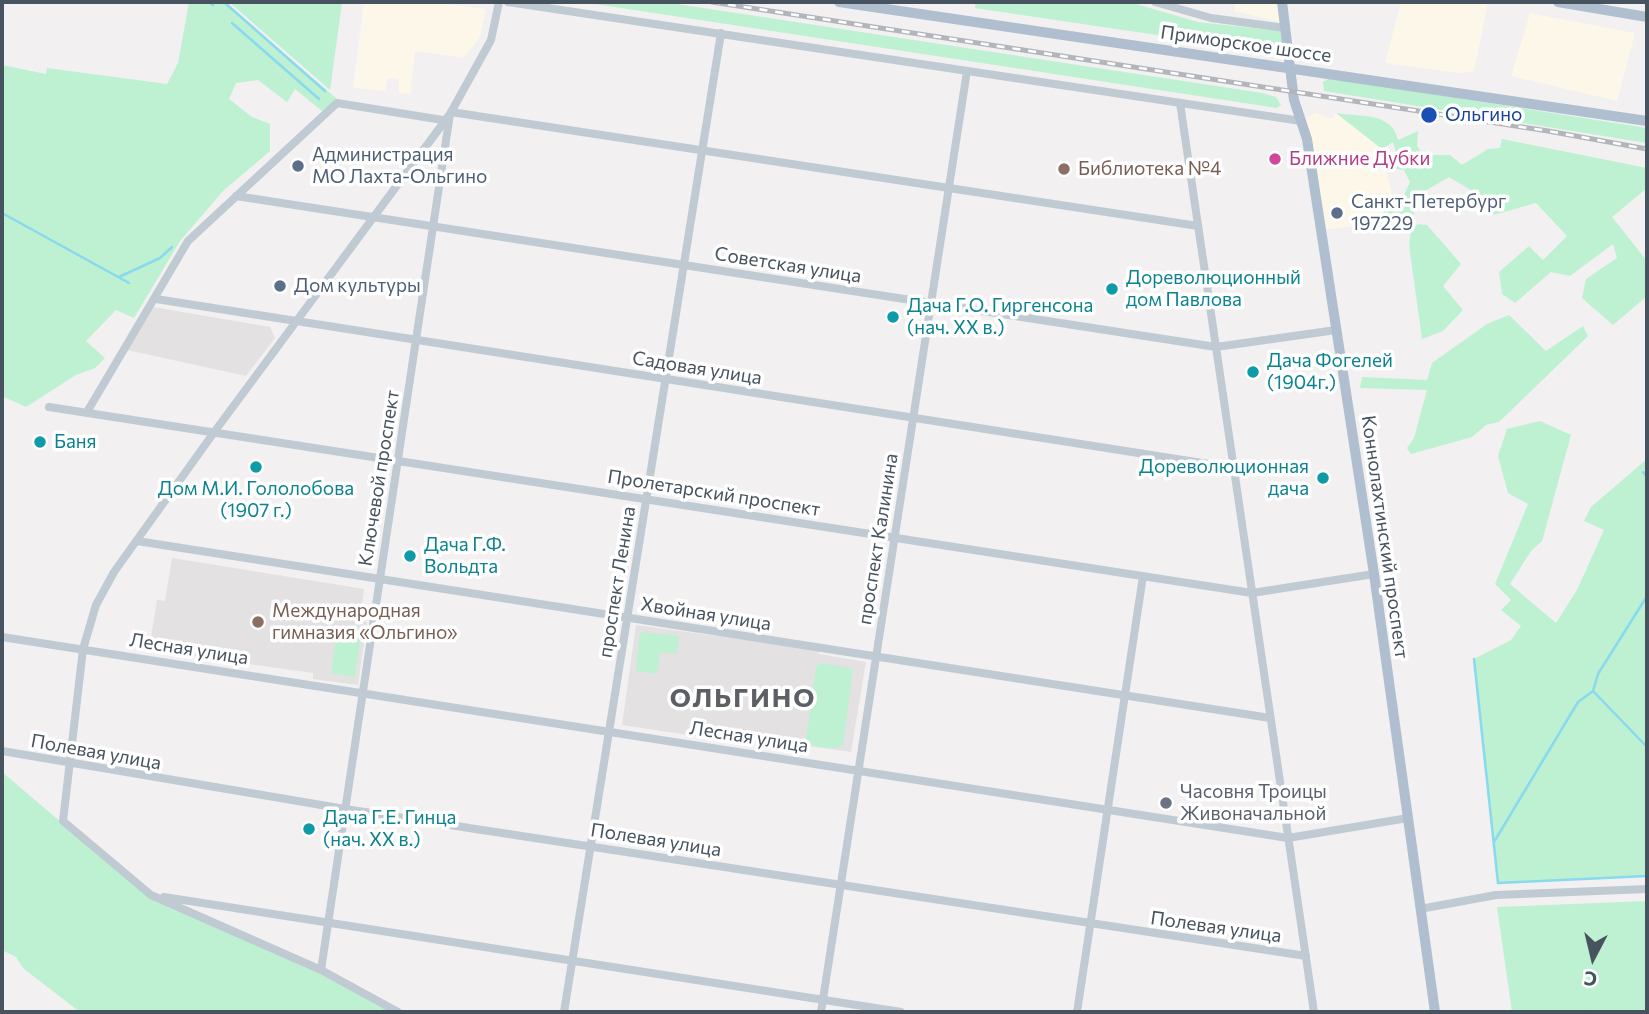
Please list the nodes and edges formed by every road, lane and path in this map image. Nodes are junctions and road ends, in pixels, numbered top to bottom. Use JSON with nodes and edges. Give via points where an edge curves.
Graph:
{"nodes":[{"id":1,"x":499,"y":2,"type":"edge"},
{"id":2,"x":508,"y":2,"type":"edge"},
{"id":3,"x":839,"y":2,"type":"edge"},
{"id":4,"x":1155,"y":2,"type":"edge"},
{"id":5,"x":1282,"y":2,"type":"edge"},
{"id":6,"x":1558,"y":2,"type":"edge"},
{"id":7,"x":1647,"y":17,"type":"edge"},
{"id":8,"x":1285,"y":28,"type":"junction"},
{"id":9,"x":721,"y":33,"type":"junction"},
{"id":10,"x":1290,"y":68,"type":"junction"},
{"id":11,"x":967,"y":71,"type":"junction"},
{"id":12,"x":1180,"y":103,"type":"junction"},
{"id":13,"x":449,"y":116,"type":"junction"},
{"id":14,"x":1301,"y":121,"type":"junction"},
{"id":15,"x":1647,"y":121,"type":"edge"},
{"id":16,"x":702,"y":150,"type":"junction"},
{"id":17,"x":949,"y":188,"type":"junction"},
{"id":18,"x":236,"y":196,"type":"junction"},
{"id":19,"x":373,"y":217,"type":"junction"},
{"id":20,"x":433,"y":226,"type":"junction"},
{"id":21,"x":1198,"y":226,"type":"junction"},
{"id":22,"x":684,"y":265,"type":"junction"},
{"id":23,"x":156,"y":299,"type":"junction"},
{"id":24,"x":931,"y":303,"type":"junction"},
{"id":25,"x":296,"y":321,"type":"junction"},
{"id":26,"x":1336,"y":330,"type":"junction"},
{"id":27,"x":416,"y":340,"type":"junction"},
{"id":28,"x":1216,"y":347,"type":"junction"},
{"id":29,"x":666,"y":379,"type":"junction"},
{"id":30,"x":49,"y":407,"type":"dead end"},
{"id":31,"x":87,"y":412,"type":"junction"},
{"id":32,"x":913,"y":418,"type":"junction"},
{"id":33,"x":215,"y":431,"type":"junction"},
{"id":34,"x":398,"y":460,"type":"junction"},
{"id":35,"x":1234,"y":468,"type":"junction"},
{"id":36,"x":647,"y":498,"type":"junction"},
{"id":37,"x":895,"y":537,"type":"junction"},
{"id":38,"x":137,"y":541,"type":"junction"},
{"id":39,"x":1374,"y":573,"type":"junction"},
{"id":40,"x":1143,"y":576,"type":"junction"},
{"id":41,"x":380,"y":579,"type":"junction"},
{"id":42,"x":1252,"y":593,"type":"junction"},
{"id":43,"x":628,"y":618,"type":"junction"},
{"id":44,"x":2,"y":637,"type":"edge"},
{"id":45,"x":83,"y":649,"type":"junction"},
{"id":46,"x":876,"y":656,"type":"junction"},
{"id":47,"x":363,"y":693,"type":"junction"},
{"id":48,"x":1125,"y":695,"type":"junction"},
{"id":49,"x":1270,"y":718,"type":"junction"},
{"id":50,"x":609,"y":731,"type":"junction"},
{"id":51,"x":2,"y":751,"type":"edge"},
{"id":52,"x":70,"y":765,"type":"junction"},
{"id":53,"x":858,"y":770,"type":"junction"},
{"id":54,"x":345,"y":809,"type":"junction"},
{"id":55,"x":1108,"y":809,"type":"junction"},
{"id":56,"x":1408,"y":818,"type":"junction"},
{"id":57,"x":1288,"y":838,"type":"junction"},
{"id":58,"x":591,"y":846,"type":"junction"},
{"id":59,"x":841,"y":884,"type":"junction"},
{"id":60,"x":1647,"y":889,"type":"edge"},
{"id":61,"x":150,"y":895,"type":"junction"},
{"id":62,"x":1420,"y":909,"type":"junction"},
{"id":63,"x":328,"y":923,"type":"junction"},
{"id":64,"x":1090,"y":925,"type":"junction"},
{"id":65,"x":1306,"y":956,"type":"junction"},
{"id":66,"x":573,"y":961,"type":"junction"},
{"id":67,"x":321,"y":970,"type":"junction"},
{"id":68,"x":822,"y":1000,"type":"junction"},
{"id":69,"x":398,"y":1012,"type":"edge"},
{"id":70,"x":564,"y":1012,"type":"edge"},
{"id":71,"x":821,"y":1012,"type":"edge"},
{"id":72,"x":901,"y":1012,"type":"edge"},
{"id":73,"x":1077,"y":1012,"type":"edge"},
{"id":74,"x":1314,"y":1012,"type":"edge"},
{"id":75,"x":1435,"y":1012,"type":"edge"}],
"edges":[{"from":1,"to":13,"type":"street","name":"Ключевой проспект","via":[[491,40]]},
{"from":2,"to":9,"type":"street"},
{"from":3,"to":10,"type":"main road","name":"Приморское шоссе"},
{"from":4,"to":8,"type":"street","via":[[1211,18]]},
{"from":5,"to":8,"type":"main road","name":"Коннолахтинский проспект"},
{"from":6,"to":7,"type":"main road"},
{"from":8,"to":10,"type":"main road","name":"Коннолахтинский проспект"},
{"from":9,"to":11,"type":"street"},
{"from":9,"to":16,"type":"street","name":"проспект Ленина"},
{"from":10,"to":14,"type":"main road","name":"Коннолахтинский проспект"},
{"from":10,"to":15,"type":"main road","name":"Приморское шоссе"},
{"from":11,"to":12,"type":"street"},
{"from":11,"to":17,"type":"street","name":"проспект Калинина"},
{"from":12,"to":14,"type":"street"},
{"from":12,"to":21,"type":"street"},
{"from":13,"to":16,"type":"street"},
{"from":13,"to":18,"type":"street","via":[[337,103]]},
{"from":13,"to":19,"type":"street"},
{"from":13,"to":20,"type":"street","name":"Ключевой проспект"},
{"from":14,"to":26,"type":"main road","name":"Коннолахтинский проспект"},
{"from":16,"to":17,"type":"street"},
{"from":16,"to":22,"type":"street","name":"проспект Ленина"},
{"from":17,"to":21,"type":"street"},
{"from":17,"to":24,"type":"street","name":"проспект Калинина"},
{"from":18,"to":19,"type":"street","name":"Советская улица"},
{"from":18,"to":23,"type":"street","via":[[188,241]]},
{"from":19,"to":20,"type":"street","name":"Советская улица"},
{"from":19,"to":25,"type":"street"},
{"from":20,"to":22,"type":"street","name":"Советская улица"},
{"from":20,"to":27,"type":"street","name":"Ключевой проспект"},
{"from":21,"to":28,"type":"street"},
{"from":22,"to":24,"type":"street","name":"Советская улица"},
{"from":22,"to":29,"type":"street","name":"проспект Ленина"},
{"from":23,"to":25,"type":"street","name":"Садовая улица"},
{"from":23,"to":31,"type":"street"},
{"from":24,"to":28,"type":"street","name":"Советская улица"},
{"from":24,"to":32,"type":"street","name":"проспект Калинина"},
{"from":25,"to":27,"type":"street","name":"Садовая улица"},
{"from":25,"to":33,"type":"street"},
{"from":26,"to":28,"type":"street","name":"Советская улица"},
{"from":26,"to":39,"type":"main road","name":"Коннолахтинский проспект"},
{"from":27,"to":29,"type":"street","name":"Садовая улица"},
{"from":27,"to":34,"type":"street","name":"Ключевой проспект"},
{"from":28,"to":35,"type":"street"},
{"from":29,"to":32,"type":"street","name":"Садовая улица"},
{"from":29,"to":36,"type":"street","name":"проспект Ленина"},
{"from":30,"to":31,"type":"street","name":"Пролетарский проспект"},
{"from":31,"to":33,"type":"street","name":"Пролетарский проспект"},
{"from":32,"to":35,"type":"street","name":"Садовая улица"},
{"from":32,"to":37,"type":"street","name":"проспект Калинина"},
{"from":33,"to":34,"type":"street","name":"Пролетарский проспект"},
{"from":33,"to":38,"type":"street"},
{"from":34,"to":36,"type":"street","name":"Пролетарский проспект"},
{"from":34,"to":41,"type":"street","name":"Ключевой проспект"},
{"from":35,"to":42,"type":"street"},
{"from":36,"to":37,"type":"street","name":"Пролетарский проспект"},
{"from":36,"to":43,"type":"street","name":"проспект Ленина"},
{"from":37,"to":40,"type":"street","name":"Пролетарский проспект"},
{"from":37,"to":46,"type":"street","name":"проспект Калинина"},
{"from":38,"to":41,"type":"street","name":"Хвойная улица"},
{"from":38,"to":45,"type":"street","via":[[96,605]]},
{"from":39,"to":42,"type":"street","name":"Пролетарский проспект"},
{"from":39,"to":56,"type":"main road","name":"Коннолахтинский проспект"},
{"from":40,"to":42,"type":"street","name":"Пролетарский проспект"},
{"from":40,"to":48,"type":"street"},
{"from":41,"to":43,"type":"street","name":"Хвойная улица"},
{"from":41,"to":47,"type":"street","name":"Ключевой проспект"},
{"from":42,"to":49,"type":"street"},
{"from":43,"to":46,"type":"street","name":"Хвойная улица"},
{"from":43,"to":50,"type":"street","name":"проспект Ленина"},
{"from":44,"to":45,"type":"street","name":"Лесная улица"},
{"from":45,"to":47,"type":"street","name":"Лесная улица"},
{"from":45,"to":52,"type":"street"},
{"from":46,"to":48,"type":"street","name":"Хвойная улица"},
{"from":46,"to":53,"type":"street","name":"проспект Калинина"},
{"from":47,"to":50,"type":"street","name":"Лесная улица"},
{"from":47,"to":54,"type":"street","name":"Ключевой проспект"},
{"from":48,"to":49,"type":"street","name":"Хвойная улица"},
{"from":48,"to":55,"type":"street"},
{"from":49,"to":57,"type":"street"},
{"from":50,"to":53,"type":"street","name":"Лесная улица"},
{"from":50,"to":58,"type":"street","name":"проспект Ленина"},
{"from":51,"to":52,"type":"street","name":"Полевая улица"},
{"from":52,"to":54,"type":"street","name":"Полевая улица"},
{"from":52,"to":61,"type":"street","via":[[63,821]]},
{"from":53,"to":55,"type":"street","name":"Лесная улица"},
{"from":53,"to":59,"type":"street","name":"проспект Калинина"},
{"from":54,"to":58,"type":"street","name":"Полевая улица"},
{"from":54,"to":63,"type":"street","name":"Ключевой проспект"},
{"from":55,"to":57,"type":"street","name":"Лесная улица"},
{"from":55,"to":64,"type":"street"},
{"from":56,"to":57,"type":"street","name":"Лесная улица"},
{"from":56,"to":62,"type":"main road","name":"Коннолахтинский проспект"},
{"from":57,"to":65,"type":"street"},
{"from":58,"to":59,"type":"street","name":"Полевая улица"},
{"from":58,"to":66,"type":"street","name":"проспект Ленина"},
{"from":59,"to":64,"type":"street","name":"Полевая улица"},
{"from":59,"to":68,"type":"street","name":"проспект Калинина"},
{"from":60,"to":62,"type":"street","via":[[1496,895]]},
{"from":61,"to":63,"type":"street"},
{"from":61,"to":67,"type":"street"},
{"from":62,"to":75,"type":"main road","name":"Коннолахтинский проспект"},
{"from":63,"to":66,"type":"street"},
{"from":63,"to":67,"type":"street","name":"Ключевой проспект"},
{"from":64,"to":65,"type":"street","name":"Полевая улица"},
{"from":64,"to":73,"type":"street"},
{"from":65,"to":74,"type":"street"},
{"from":66,"to":68,"type":"street"},
{"from":66,"to":70,"type":"street","name":"проспект Ленина"},
{"from":67,"to":69,"type":"street"},
{"from":68,"to":71,"type":"street","name":"проспект Калинина"},
{"from":68,"to":72,"type":"street"}]}
